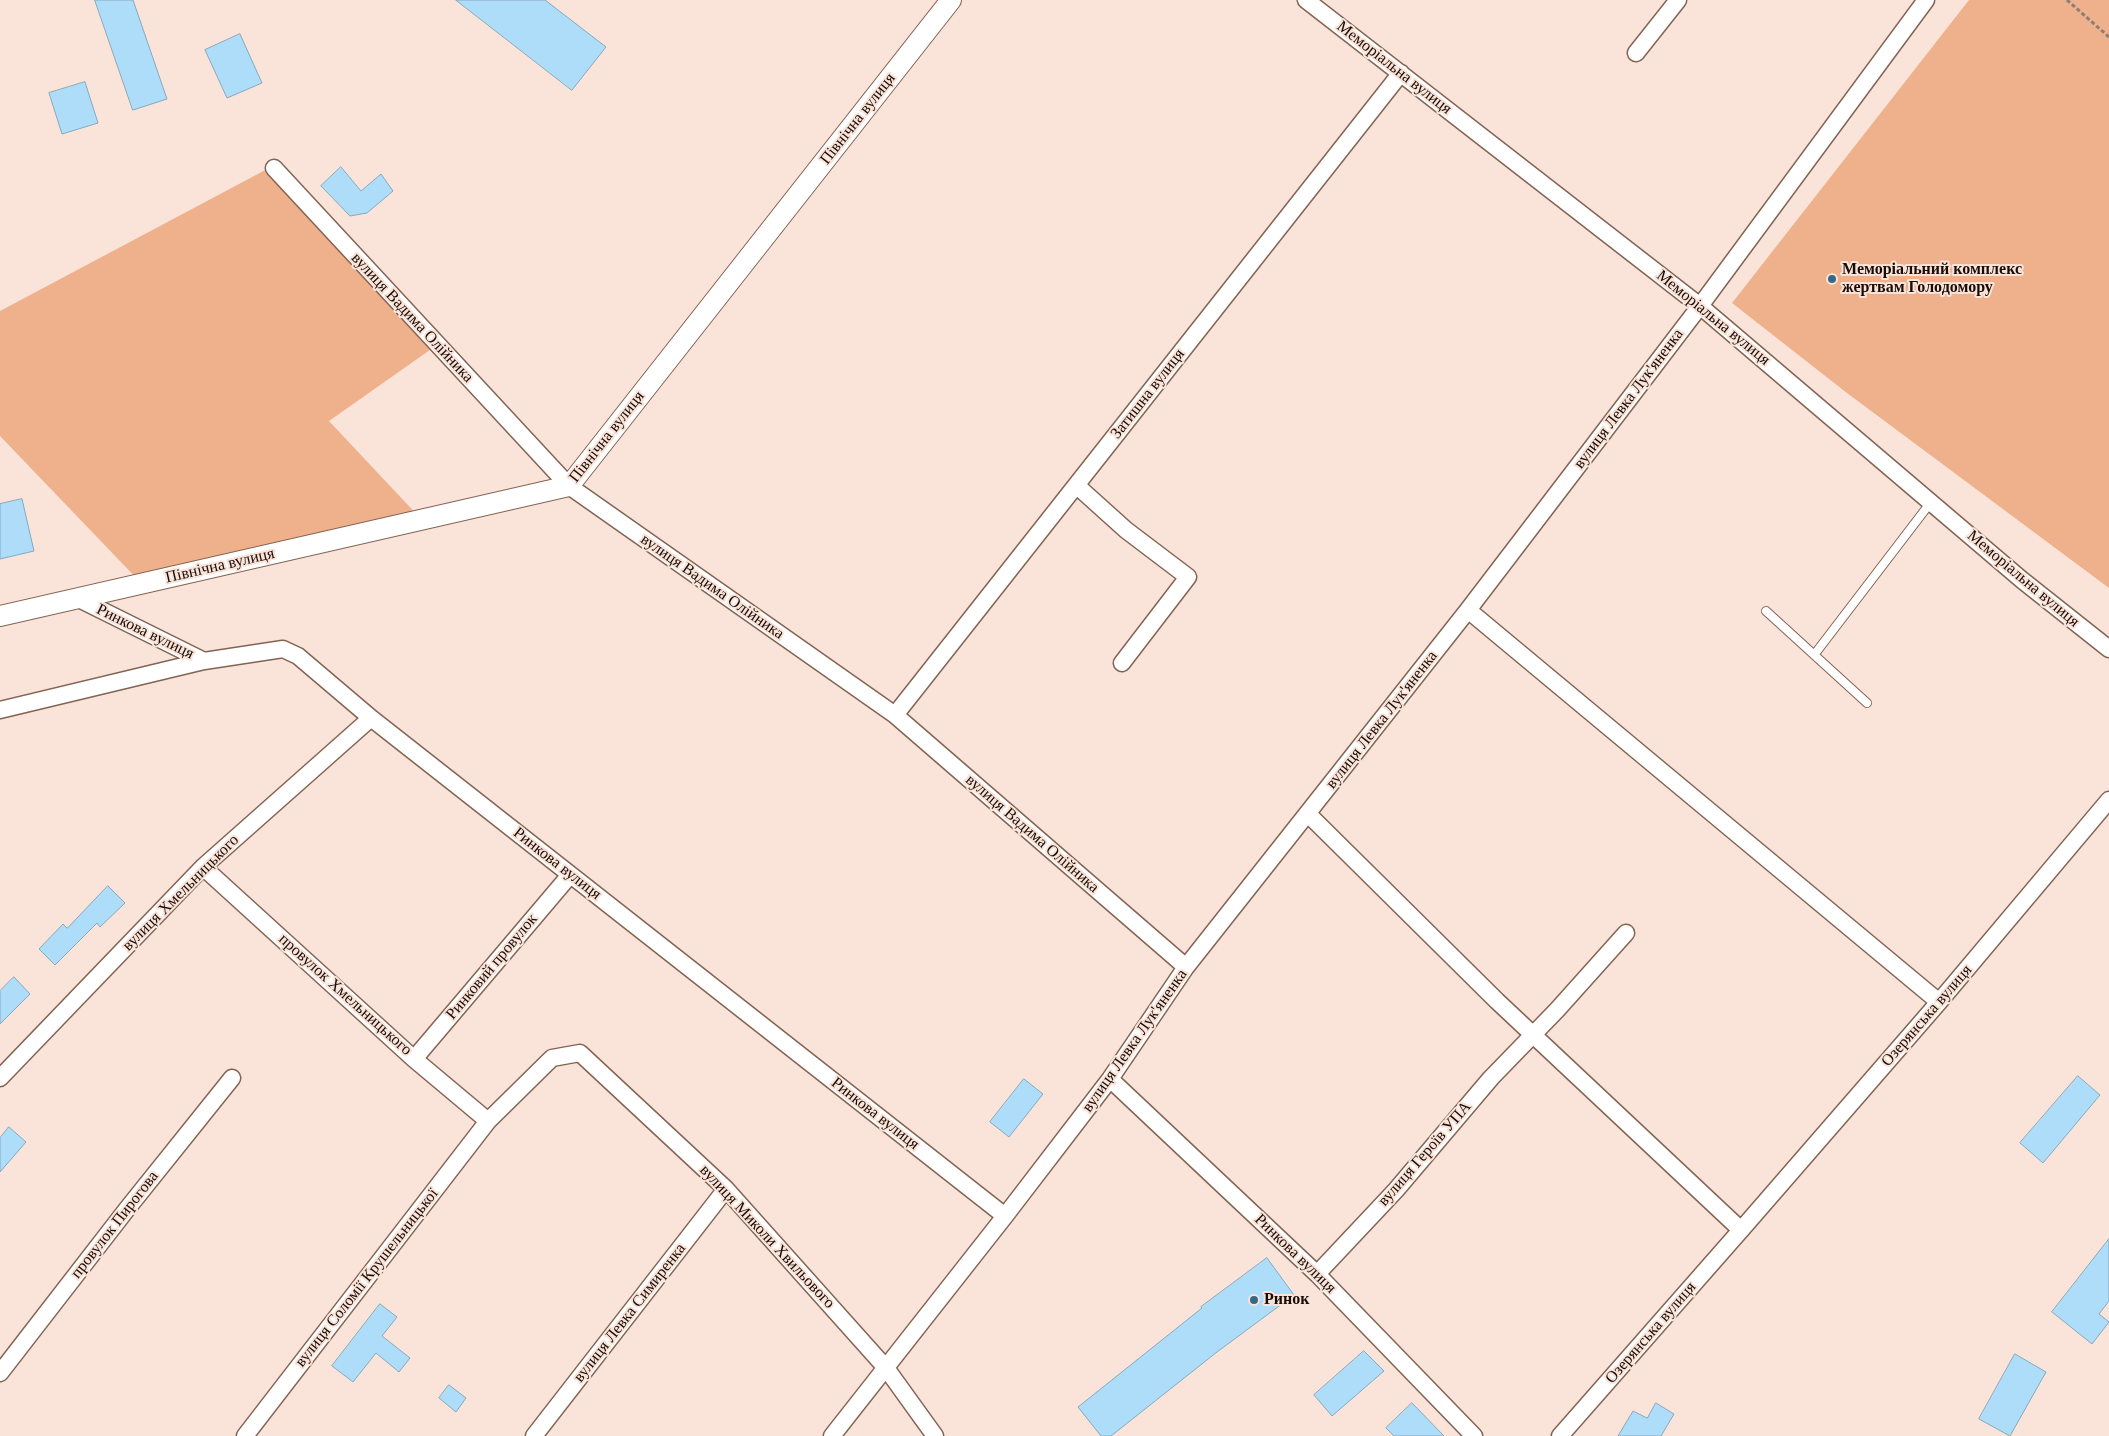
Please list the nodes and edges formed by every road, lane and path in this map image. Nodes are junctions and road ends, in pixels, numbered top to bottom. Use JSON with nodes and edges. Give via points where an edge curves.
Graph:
{"nodes":[{"id":1,"x":951,"y":0,"type":"edge"},
{"id":2,"x":1306,"y":0,"type":"edge"},
{"id":3,"x":1678,"y":0,"type":"edge"},
{"id":4,"x":1926,"y":0,"type":"edge"},
{"id":5,"x":2067,"y":0,"type":"edge"},
{"id":6,"x":2109,"y":36,"type":"edge"},
{"id":7,"x":1636,"y":53,"type":"dead end"},
{"id":8,"x":1401,"y":73,"type":"junction"},
{"id":9,"x":274,"y":168,"type":"dead end"},
{"id":10,"x":1700,"y":306,"type":"junction"},
{"id":11,"x":1076,"y":485,"type":"junction"},
{"id":12,"x":569,"y":486,"type":"junction"},
{"id":13,"x":1931,"y":502,"type":"junction"},
{"id":14,"x":77,"y":598,"type":"junction"},
{"id":15,"x":1468,"y":610,"type":"junction"},
{"id":16,"x":1766,"y":611,"type":"dead end"},
{"id":17,"x":0,"y":616,"type":"edge"},
{"id":18,"x":2109,"y":649,"type":"edge"},
{"id":19,"x":1814,"y":655,"type":"junction"},
{"id":20,"x":204,"y":661,"type":"junction"},
{"id":21,"x":1122,"y":663,"type":"dead end"},
{"id":22,"x":1867,"y":703,"type":"dead end"},
{"id":23,"x":0,"y":710,"type":"edge"},
{"id":24,"x":895,"y":715,"type":"junction"},
{"id":25,"x":371,"y":718,"type":"junction"},
{"id":26,"x":2109,"y":800,"type":"edge"},
{"id":27,"x":1308,"y":814,"type":"junction"},
{"id":28,"x":203,"y":867,"type":"junction"},
{"id":29,"x":570,"y":875,"type":"junction"},
{"id":30,"x":1626,"y":933,"type":"dead end"},
{"id":31,"x":1186,"y":967,"type":"junction"},
{"id":32,"x":1940,"y":1002,"type":"junction"},
{"id":33,"x":1533,"y":1035,"type":"junction"},
{"id":34,"x":552,"y":1058,"type":"joint"},
{"id":35,"x":414,"y":1059,"type":"junction"},
{"id":36,"x":0,"y":1078,"type":"edge"},
{"id":37,"x":232,"y":1078,"type":"dead end"},
{"id":38,"x":1110,"y":1079,"type":"junction"},
{"id":39,"x":488,"y":1121,"type":"junction"},
{"id":40,"x":726,"y":1189,"type":"junction"},
{"id":41,"x":1006,"y":1216,"type":"junction"},
{"id":42,"x":1741,"y":1230,"type":"junction"},
{"id":43,"x":1317,"y":1274,"type":"junction"},
{"id":44,"x":886,"y":1368,"type":"junction"},
{"id":45,"x":0,"y":1373,"type":"edge"},
{"id":46,"x":245,"y":1436,"type":"edge"},
{"id":47,"x":534,"y":1436,"type":"edge"},
{"id":48,"x":832,"y":1436,"type":"edge"},
{"id":49,"x":935,"y":1436,"type":"edge"},
{"id":50,"x":1474,"y":1436,"type":"edge"},
{"id":51,"x":1560,"y":1436,"type":"edge"}],
"edges":[{"from":1,"to":12,"type":"street","name":"Північна вулиця"},
{"from":2,"to":8,"type":"street","name":"Меморіальна вулиця"},
{"from":3,"to":7,"type":"street"},
{"from":4,"to":10,"type":"street","name":"вулиця Левка Лук'яненка"},
{"from":5,"to":6,"type":"path"},
{"from":8,"to":10,"type":"street","name":"Меморіальна вулиця"},
{"from":8,"to":11,"type":"street","name":"Затишна вулиця"},
{"from":9,"to":12,"type":"street","name":"вулиця Вадима Олійника"},
{"from":10,"to":13,"type":"street","name":"Меморіальна вулиця"},
{"from":10,"to":15,"type":"street","name":"вулиця Левка Лук'яненка"},
{"from":11,"to":21,"type":"street","via":[[1126,530],[1188,577]]},
{"from":11,"to":24,"type":"street","name":"Затишна вулиця"},
{"from":12,"to":14,"type":"street","name":"Північна вулиця"},
{"from":12,"to":24,"type":"street","name":"вулиця Вадима Олійника"},
{"from":13,"to":18,"type":"street","name":"Меморіальна вулиця"},
{"from":13,"to":19,"type":"lane"},
{"from":14,"to":17,"type":"street","name":"Північна вулиця"},
{"from":14,"to":20,"type":"street","name":"Ринкова вулиця"},
{"from":15,"to":27,"type":"street","name":"вулиця Левка Лук'яненка"},
{"from":15,"to":32,"type":"street"},
{"from":16,"to":19,"type":"lane"},
{"from":19,"to":22,"type":"lane"},
{"from":20,"to":23,"type":"street"},
{"from":20,"to":25,"type":"street","name":"Ринкова вулиця","via":[[282,648],[298,656]]},
{"from":24,"to":31,"type":"street","name":"вулиця Вадима Олійника"},
{"from":25,"to":28,"type":"street","name":"вулиця Хмельницького"},
{"from":25,"to":29,"type":"street","name":"Ринкова вулиця"},
{"from":26,"to":32,"type":"street","name":"Озерянська вулиця"},
{"from":27,"to":31,"type":"street","name":"вулиця Левка Лук'яненка"},
{"from":27,"to":33,"type":"street"},
{"from":28,"to":35,"type":"street","name":"провулок Хмельницького"},
{"from":28,"to":36,"type":"street","name":"вулиця Хмельницького"},
{"from":29,"to":35,"type":"street","name":"Ринковий провулок"},
{"from":29,"to":41,"type":"street","name":"Ринкова вулиця"},
{"from":30,"to":33,"type":"street","name":"вулиця Героїв УПА"},
{"from":31,"to":38,"type":"street","name":"вулиця Левка Лук'яненка"},
{"from":32,"to":42,"type":"street","name":"Озерянська вулиця"},
{"from":33,"to":42,"type":"street"},
{"from":33,"to":43,"type":"street","name":"вулиця Героїв УПА"},
{"from":34,"to":39,"type":"street","name":"вулиця Соломії Крушельницької"},
{"from":34,"to":40,"type":"street","name":"вулиця Миколи Хвильового","via":[[580,1053]]},
{"from":35,"to":39,"type":"street","name":"провулок Хмельницького"},
{"from":37,"to":45,"type":"street","name":"провулок Пирогова"},
{"from":38,"to":41,"type":"street","name":"вулиця Левка Лук'яненка"},
{"from":38,"to":43,"type":"street","name":"Ринкова вулиця"},
{"from":39,"to":46,"type":"street","name":"вулиця Соломії Крушельницької"},
{"from":40,"to":44,"type":"street","name":"вулиця Миколи Хвильового"},
{"from":40,"to":47,"type":"street","name":"вулиця Левка Симиренка"},
{"from":41,"to":44,"type":"street","name":"вулиця Левка Лук'яненка"},
{"from":42,"to":51,"type":"street","name":"Озерянська вулиця"},
{"from":43,"to":50,"type":"street","name":"Ринкова вулиця"},
{"from":44,"to":48,"type":"street","name":"вулиця Левка Лук'яненка"},
{"from":44,"to":49,"type":"street","name":"вулиця Миколи Хвильового"}]}
